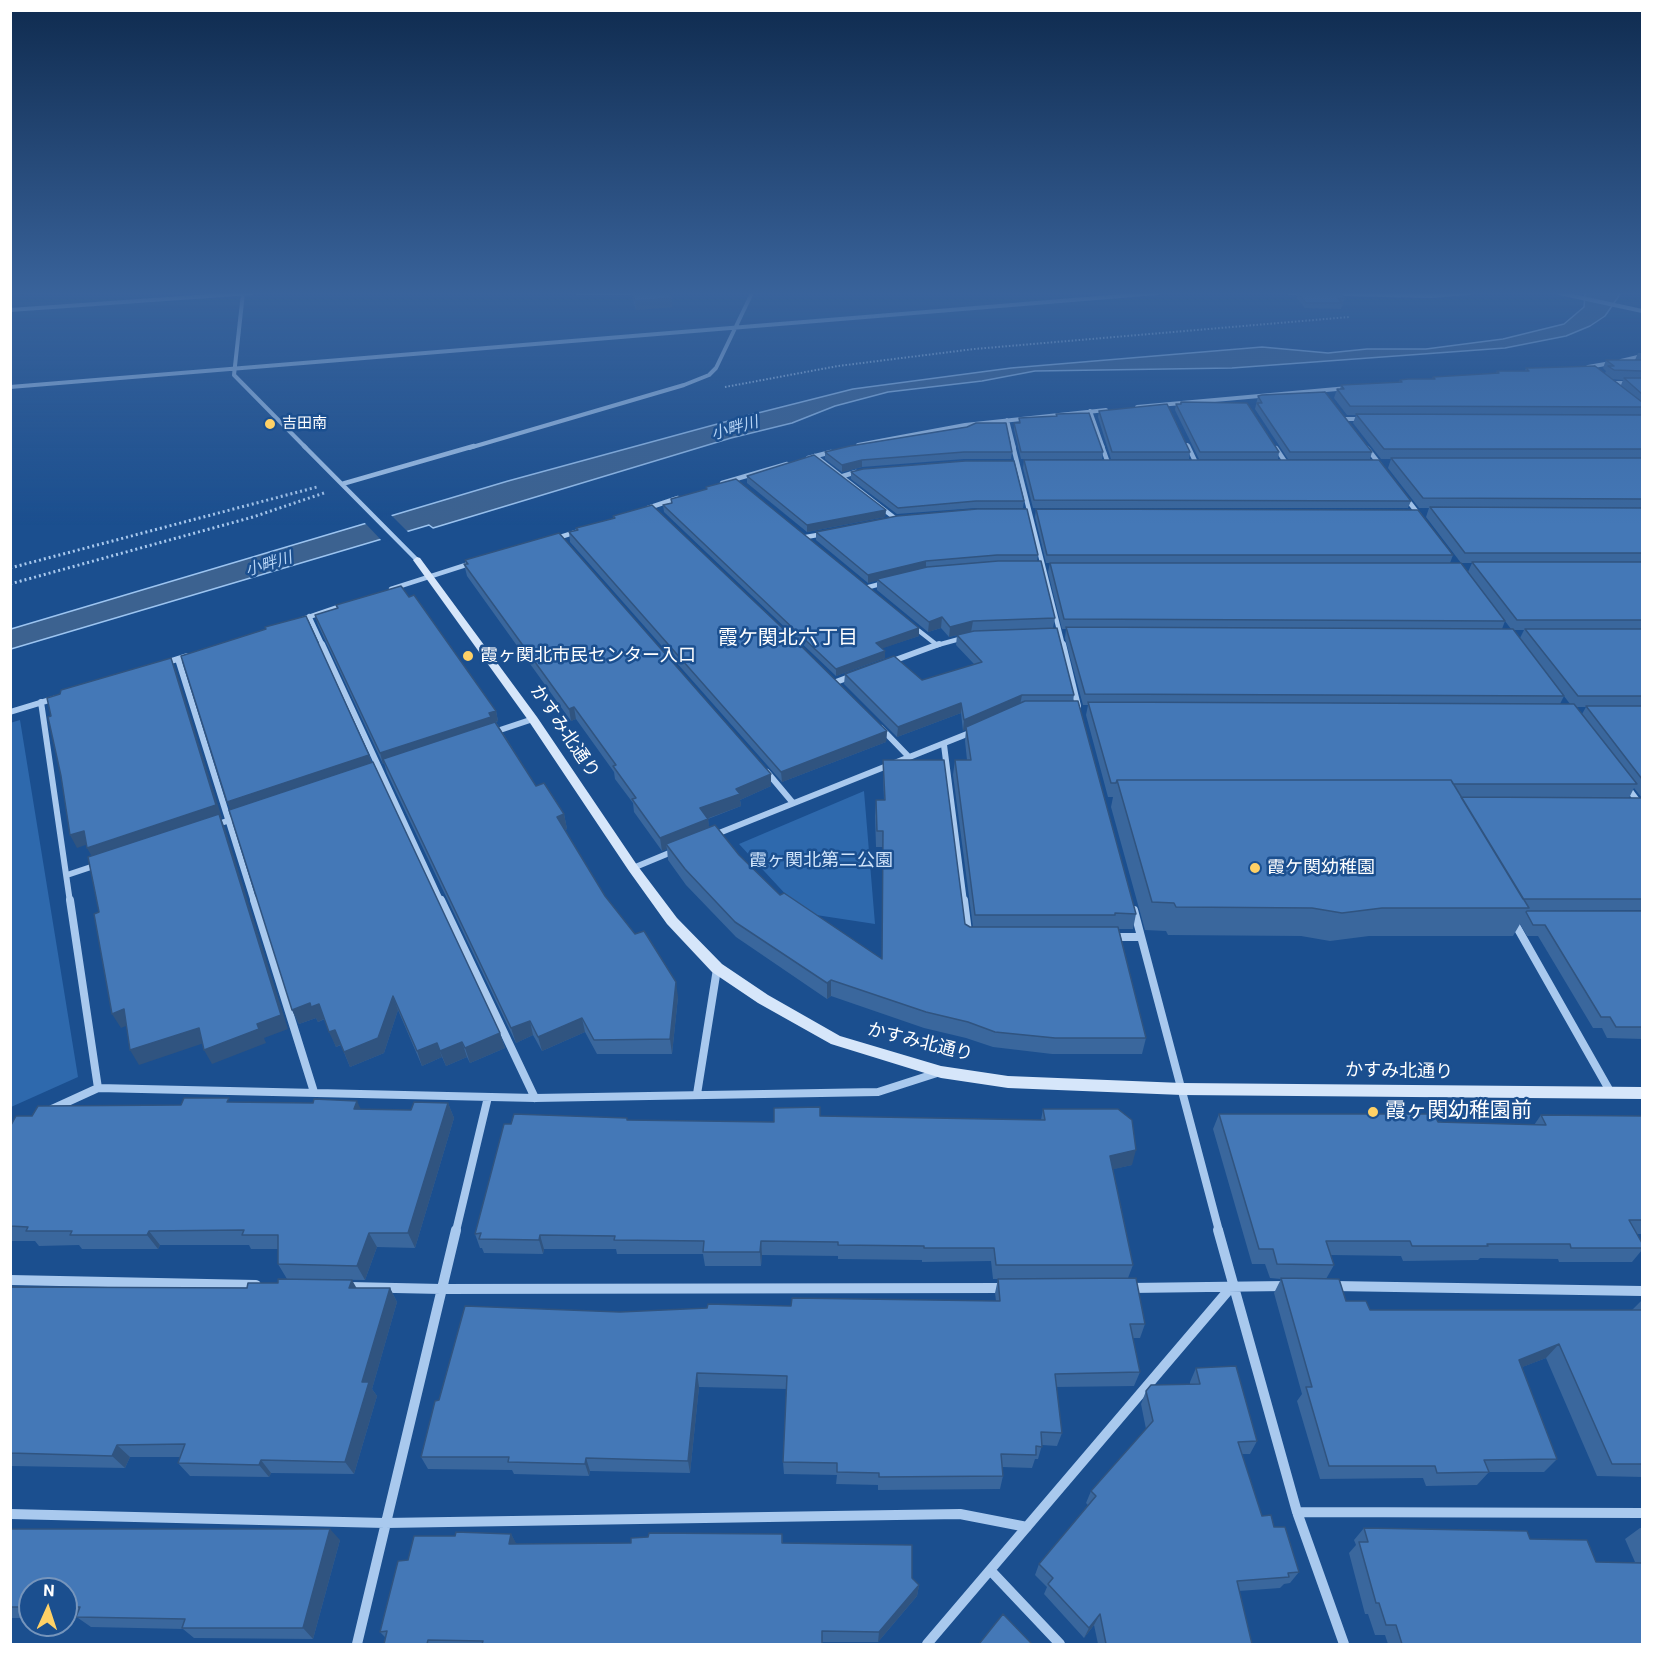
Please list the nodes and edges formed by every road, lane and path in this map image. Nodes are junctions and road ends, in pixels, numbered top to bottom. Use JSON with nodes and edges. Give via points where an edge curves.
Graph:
{"nodes":[{"id":1,"x":207,"y":370,"type":"edge"},
{"id":2,"x":233,"y":370,"type":"edge"},
{"id":3,"x":714,"y":370,"type":"edge"},
{"id":4,"x":816,"y":370,"type":"edge"},
{"id":5,"x":1594,"y":370,"type":"edge"},
{"id":6,"x":1596,"y":372,"type":"edge"},
{"id":7,"x":1602,"y":378,"type":"edge"},
{"id":8,"x":1609,"y":383,"type":"junction"},
{"id":9,"x":1642,"y":383,"type":"edge"},
{"id":10,"x":10,"y":387,"type":"edge"},
{"id":11,"x":1358,"y":387,"type":"edge"},
{"id":12,"x":722,"y":388,"type":"dead end"},
{"id":13,"x":1323,"y":390,"type":"junction"},
{"id":14,"x":1617,"y":390,"type":"edge"},
{"id":15,"x":1242,"y":397,"type":"junction"},
{"id":16,"x":1329,"y":397,"type":"edge"},
{"id":17,"x":1167,"y":404,"type":"junction"},
{"id":18,"x":1249,"y":406,"type":"edge"},
{"id":19,"x":1134,"y":407,"type":"edge"},
{"id":20,"x":1112,"y":409,"type":"edge"},
{"id":21,"x":1090,"y":411,"type":"junction"},
{"id":22,"x":1340,"y":412,"type":"edge"},
{"id":23,"x":1171,"y":414,"type":"edge"},
{"id":24,"x":1346,"y":419,"type":"junction"},
{"id":25,"x":1370,"y":419,"type":"edge"},
{"id":26,"x":1007,"y":420,"type":"junction"},
{"id":27,"x":1353,"y":428,"type":"edge"},
{"id":28,"x":1186,"y":444,"type":"edge"},
{"id":29,"x":1274,"y":444,"type":"edge"},
{"id":30,"x":856,"y":446,"type":"edge"},
{"id":31,"x":1366,"y":446,"type":"edge"},
{"id":32,"x":835,"y":451,"type":"edge"},
{"id":33,"x":814,"y":456,"type":"junction"},
{"id":34,"x":803,"y":459,"type":"edge"},
{"id":35,"x":792,"y":463,"type":"edge"},
{"id":36,"x":1107,"y":463,"type":"junction"},
{"id":37,"x":1119,"y":463,"type":"edge"},
{"id":38,"x":1275,"y":463,"type":"edge"},
{"id":39,"x":1286,"y":463,"type":"junction"},
{"id":40,"x":1298,"y":463,"type":"edge"},
{"id":41,"x":1368,"y":463,"type":"edge"},
{"id":42,"x":1379,"y":463,"type":"junction"},
{"id":43,"x":1391,"y":463,"type":"edge"},
{"id":44,"x":1007,"y":464,"type":"edge"},
{"id":45,"x":1018,"y":464,"type":"junction"},
{"id":46,"x":1029,"y":464,"type":"edge"},
{"id":47,"x":1096,"y":464,"type":"edge"},
{"id":48,"x":1185,"y":464,"type":"edge"},
{"id":49,"x":1196,"y":464,"type":"junction"},
{"id":50,"x":1207,"y":464,"type":"edge"},
{"id":51,"x":862,"y":471,"type":"edge"},
{"id":52,"x":1386,"y":472,"type":"edge"},
{"id":53,"x":843,"y":476,"type":"junction"},
{"id":54,"x":735,"y":479,"type":"junction"},
{"id":55,"x":343,"y":485,"type":"junction"},
{"id":56,"x":714,"y":486,"type":"edge"},
{"id":57,"x":744,"y":486,"type":"edge"},
{"id":58,"x":1398,"y":488,"type":"edge"},
{"id":59,"x":683,"y":496,"type":"edge"},
{"id":60,"x":652,"y":507,"type":"junction"},
{"id":61,"x":642,"y":510,"type":"edge"},
{"id":62,"x":1019,"y":513,"type":"edge"},
{"id":63,"x":1030,"y":513,"type":"junction"},
{"id":64,"x":1042,"y":513,"type":"edge"},
{"id":65,"x":1406,"y":513,"type":"edge"},
{"id":66,"x":1418,"y":513,"type":"junction"},
{"id":67,"x":1430,"y":513,"type":"edge"},
{"id":68,"x":660,"y":515,"type":"edge"},
{"id":69,"x":906,"y":518,"type":"edge"},
{"id":70,"x":896,"y":519,"type":"junction"},
{"id":71,"x":885,"y":521,"type":"edge"},
{"id":72,"x":1425,"y":522,"type":"edge"},
{"id":73,"x":797,"y":530,"type":"edge"},
{"id":74,"x":580,"y":531,"type":"edge"},
{"id":75,"x":829,"y":532,"type":"edge"},
{"id":76,"x":560,"y":537,"type":"junction"},
{"id":77,"x":806,"y":537,"type":"junction"},
{"id":78,"x":549,"y":541,"type":"edge"},
{"id":79,"x":814,"y":545,"type":"edge"},
{"id":80,"x":568,"y":546,"type":"edge"},
{"id":81,"x":417,"y":560,"type":"joint"},
{"id":82,"x":474,"y":563,"type":"edge"},
{"id":83,"x":1032,"y":567,"type":"edge"},
{"id":84,"x":1044,"y":567,"type":"junction"},
{"id":85,"x":1055,"y":567,"type":"edge"},
{"id":86,"x":10,"y":568,"type":"edge"},
{"id":87,"x":430,"y":576,"type":"junction"},
{"id":88,"x":896,"y":580,"type":"edge"},
{"id":89,"x":857,"y":581,"type":"edge"},
{"id":90,"x":10,"y":584,"type":"edge"},
{"id":91,"x":865,"y":588,"type":"junction"},
{"id":92,"x":386,"y":590,"type":"edge"},
{"id":93,"x":874,"y":595,"type":"edge"},
{"id":94,"x":353,"y":602,"type":"edge"},
{"id":95,"x":309,"y":616,"type":"junction"},
{"id":96,"x":298,"y":620,"type":"edge"},
{"id":97,"x":910,"y":623,"type":"edge"},
{"id":98,"x":1048,"y":632,"type":"edge"},
{"id":99,"x":1058,"y":632,"type":"junction"},
{"id":100,"x":1070,"y":632,"type":"edge"},
{"id":101,"x":972,"y":636,"type":"edge"},
{"id":102,"x":937,"y":645,"type":"junction"},
{"id":103,"x":189,"y":655,"type":"edge"},
{"id":104,"x":178,"y":659,"type":"junction"},
{"id":105,"x":881,"y":665,"type":"edge"},
{"id":106,"x":155,"y":666,"type":"edge"},
{"id":107,"x":828,"y":674,"type":"edge"},
{"id":108,"x":858,"y":674,"type":"edge"},
{"id":109,"x":836,"y":682,"type":"junction"},
{"id":110,"x":844,"y":690,"type":"edge"},
{"id":111,"x":64,"y":695,"type":"edge"},
{"id":112,"x":41,"y":702,"type":"junction"},
{"id":113,"x":1067,"y":709,"type":"edge"},
{"id":114,"x":1078,"y":709,"type":"junction"},
{"id":115,"x":1090,"y":709,"type":"edge"},
{"id":116,"x":10,"y":712,"type":"edge"},
{"id":117,"x":533,"y":719,"type":"junction"},
{"id":118,"x":876,"y":723,"type":"edge"},
{"id":119,"x":983,"y":727,"type":"edge"},
{"id":120,"x":489,"y":734,"type":"edge"},
{"id":121,"x":944,"y":745,"type":"junction"},
{"id":122,"x":909,"y":757,"type":"junction"},
{"id":123,"x":390,"y":767,"type":"edge"},
{"id":124,"x":762,"y":767,"type":"edge"},
{"id":125,"x":379,"y":771,"type":"junction"},
{"id":126,"x":368,"y":774,"type":"edge"},
{"id":127,"x":1626,"y":785,"type":"edge"},
{"id":128,"x":793,"y":803,"type":"junction"},
{"id":129,"x":1628,"y":803,"type":"edge"},
{"id":130,"x":1642,"y":804,"type":"edge"},
{"id":131,"x":250,"y":814,"type":"edge"},
{"id":132,"x":229,"y":821,"type":"junction"},
{"id":133,"x":207,"y":828,"type":"edge"},
{"id":134,"x":708,"y":837,"type":"edge"},
{"id":135,"x":686,"y":846,"type":"edge"},
{"id":136,"x":100,"y":864,"type":"edge"},
{"id":137,"x":633,"y":868,"type":"junction"},
{"id":138,"x":68,"y":874,"type":"junction"},
{"id":139,"x":1132,"y":903,"type":"edge"},
{"id":140,"x":1521,"y":916,"type":"edge"},
{"id":141,"x":980,"y":936,"type":"edge"},
{"id":142,"x":1107,"y":937,"type":"edge"},
{"id":143,"x":1142,"y":937,"type":"junction"},
{"id":144,"x":717,"y":968,"type":"junction"},
{"id":145,"x":941,"y":1072,"type":"junction"},
{"id":146,"x":98,"y":1088,"type":"junction"},
{"id":147,"x":1182,"y":1089,"type":"junction"},
{"id":148,"x":314,"y":1092,"type":"junction"},
{"id":149,"x":696,"y":1094,"type":"junction"},
{"id":150,"x":1612,"y":1094,"type":"junction"},
{"id":151,"x":1642,"y":1094,"type":"edge"},
{"id":152,"x":488,"y":1097,"type":"junction"},
{"id":153,"x":535,"y":1098,"type":"junction"},
{"id":154,"x":40,"y":1115,"type":"edge"},
{"id":155,"x":10,"y":1280,"type":"edge"},
{"id":156,"x":262,"y":1285,"type":"edge"},
{"id":157,"x":1233,"y":1285,"type":"junction"},
{"id":158,"x":1291,"y":1286,"type":"edge"},
{"id":159,"x":1326,"y":1286,"type":"edge"},
{"id":160,"x":346,"y":1287,"type":"edge"},
{"id":161,"x":1015,"y":1288,"type":"edge"},
{"id":162,"x":1122,"y":1288,"type":"edge"},
{"id":163,"x":441,"y":1289,"type":"junction"},
{"id":164,"x":1642,"y":1291,"type":"edge"},
{"id":165,"x":1296,"y":1512,"type":"junction"},
{"id":166,"x":1642,"y":1513,"type":"edge"},
{"id":167,"x":10,"y":1514,"type":"edge"},
{"id":168,"x":385,"y":1522,"type":"junction"},
{"id":169,"x":1027,"y":1527,"type":"junction"},
{"id":170,"x":991,"y":1571,"type":"junction"},
{"id":171,"x":357,"y":1644,"type":"edge"},
{"id":172,"x":927,"y":1644,"type":"edge"},
{"id":173,"x":1060,"y":1644,"type":"edge"},
{"id":174,"x":1344,"y":1644,"type":"edge"}],
"edges":[{"from":1,"to":10,"type":"street"},
{"from":2,"to":55,"type":"street"},
{"from":3,"to":55,"type":"street","via":[[691,383]]},
{"from":4,"to":12,"type":"path"},
{"from":5,"to":6,"type":"street"},
{"from":7,"to":8,"type":"street"},
{"from":8,"to":9,"type":"street"},
{"from":8,"to":14,"type":"street"},
{"from":11,"to":13,"type":"street"},
{"from":13,"to":15,"type":"street"},
{"from":13,"to":16,"type":"street"},
{"from":15,"to":17,"type":"street"},
{"from":15,"to":18,"type":"street"},
{"from":17,"to":19,"type":"street"},
{"from":17,"to":23,"type":"street"},
{"from":20,"to":21,"type":"street"},
{"from":21,"to":26,"type":"street"},
{"from":21,"to":36,"type":"street"},
{"from":22,"to":24,"type":"street"},
{"from":24,"to":25,"type":"street"},
{"from":24,"to":27,"type":"street"},
{"from":26,"to":30,"type":"street"},
{"from":26,"to":45,"type":"street"},
{"from":28,"to":49,"type":"street"},
{"from":29,"to":39,"type":"street"},
{"from":31,"to":42,"type":"street"},
{"from":32,"to":33,"type":"street"},
{"from":33,"to":34,"type":"street"},
{"from":33,"to":53,"type":"street"},
{"from":35,"to":54,"type":"street"},
{"from":36,"to":37,"type":"street"},
{"from":36,"to":47,"type":"street"},
{"from":38,"to":39,"type":"street"},
{"from":39,"to":40,"type":"street"},
{"from":41,"to":42,"type":"street"},
{"from":42,"to":43,"type":"street"},
{"from":42,"to":52,"type":"street"},
{"from":44,"to":45,"type":"street"},
{"from":45,"to":46,"type":"street"},
{"from":45,"to":63,"type":"street"},
{"from":48,"to":49,"type":"street"},
{"from":49,"to":50,"type":"street"},
{"from":51,"to":53,"type":"street"},
{"from":53,"to":70,"type":"street"},
{"from":54,"to":56,"type":"street"},
{"from":54,"to":57,"type":"street"},
{"from":55,"to":81,"type":"street"},
{"from":55,"to":86,"type":"path"},
{"from":55,"to":90,"type":"path","via":[[253,517]]},
{"from":58,"to":66,"type":"street"},
{"from":59,"to":60,"type":"street"},
{"from":60,"to":61,"type":"street"},
{"from":60,"to":68,"type":"street"},
{"from":62,"to":63,"type":"street"},
{"from":63,"to":64,"type":"street"},
{"from":63,"to":84,"type":"street"},
{"from":65,"to":66,"type":"street"},
{"from":66,"to":67,"type":"street"},
{"from":66,"to":72,"type":"street"},
{"from":69,"to":70,"type":"street"},
{"from":70,"to":71,"type":"street"},
{"from":73,"to":77,"type":"street"},
{"from":74,"to":76,"type":"street"},
{"from":75,"to":77,"type":"street"},
{"from":76,"to":78,"type":"street"},
{"from":76,"to":80,"type":"street"},
{"from":77,"to":79,"type":"street"},
{"from":81,"to":87,"type":"street","name":"かすみ北通り"},
{"from":82,"to":87,"type":"street"},
{"from":83,"to":84,"type":"street"},
{"from":84,"to":85,"type":"street"},
{"from":84,"to":99,"type":"street"},
{"from":87,"to":92,"type":"street"},
{"from":87,"to":117,"type":"street","name":"かすみ北通り"},
{"from":88,"to":91,"type":"street"},
{"from":89,"to":91,"type":"street"},
{"from":91,"to":93,"type":"street"},
{"from":94,"to":95,"type":"street"},
{"from":95,"to":96,"type":"street"},
{"from":95,"to":125,"type":"street"},
{"from":97,"to":102,"type":"street"},
{"from":98,"to":99,"type":"street"},
{"from":99,"to":100,"type":"street"},
{"from":99,"to":114,"type":"street"},
{"from":101,"to":102,"type":"street"},
{"from":102,"to":105,"type":"street"},
{"from":103,"to":104,"type":"street"},
{"from":104,"to":106,"type":"street"},
{"from":104,"to":132,"type":"street"},
{"from":107,"to":109,"type":"street"},
{"from":108,"to":109,"type":"street"},
{"from":109,"to":110,"type":"street"},
{"from":111,"to":112,"type":"street"},
{"from":112,"to":116,"type":"street"},
{"from":112,"to":138,"type":"street"},
{"from":113,"to":114,"type":"street"},
{"from":114,"to":115,"type":"street"},
{"from":117,"to":120,"type":"street"},
{"from":117,"to":137,"type":"street","name":"かすみ北通り"},
{"from":118,"to":122,"type":"street"},
{"from":119,"to":121,"type":"street"},
{"from":121,"to":122,"type":"street"},
{"from":121,"to":141,"type":"street","via":[[968,936]]},
{"from":122,"to":128,"type":"street"},
{"from":123,"to":125,"type":"street"},
{"from":124,"to":128,"type":"street"},
{"from":125,"to":126,"type":"street"},
{"from":125,"to":153,"type":"street"},
{"from":127,"to":130,"type":"street"},
{"from":128,"to":134,"type":"street"},
{"from":129,"to":130,"type":"street"},
{"from":131,"to":132,"type":"street"},
{"from":132,"to":133,"type":"street"},
{"from":132,"to":148,"type":"street"},
{"from":135,"to":137,"type":"street"},
{"from":136,"to":138,"type":"street"},
{"from":137,"to":144,"type":"street","name":"かすみ北通り","via":[[672,921]]},
{"from":138,"to":146,"type":"street"},
{"from":139,"to":143,"type":"street"},
{"from":140,"to":150,"type":"street","via":[[1510,916]]},
{"from":142,"to":143,"type":"street"},
{"from":143,"to":147,"type":"street"},
{"from":144,"to":145,"type":"street","name":"かすみ北通り","via":[[836,1040]]},
{"from":144,"to":149,"type":"street"},
{"from":145,"to":147,"type":"street","name":"かすみ北通り","via":[[1008,1082]]},
{"from":145,"to":149,"type":"street","via":[[878,1092]]},
{"from":146,"to":148,"type":"street"},
{"from":146,"to":154,"type":"street"},
{"from":147,"to":150,"type":"street","name":"かすみ北通り"},
{"from":147,"to":157,"type":"street"},
{"from":148,"to":152,"type":"street"},
{"from":149,"to":153,"type":"street"},
{"from":150,"to":151,"type":"street","name":"かすみ北通り"},
{"from":152,"to":153,"type":"street"},
{"from":152,"to":163,"type":"street"},
{"from":155,"to":156,"type":"street"},
{"from":157,"to":158,"type":"street"},
{"from":157,"to":162,"type":"street"},
{"from":157,"to":165,"type":"street"},
{"from":157,"to":169,"type":"street"},
{"from":159,"to":164,"type":"street"},
{"from":160,"to":163,"type":"street"},
{"from":161,"to":163,"type":"street"},
{"from":163,"to":168,"type":"street"},
{"from":165,"to":166,"type":"street"},
{"from":165,"to":174,"type":"street"},
{"from":167,"to":168,"type":"street"},
{"from":168,"to":169,"type":"street","via":[[960,1514]]},
{"from":168,"to":171,"type":"street"},
{"from":169,"to":170,"type":"street"},
{"from":170,"to":172,"type":"street"},
{"from":170,"to":173,"type":"street"}]}
